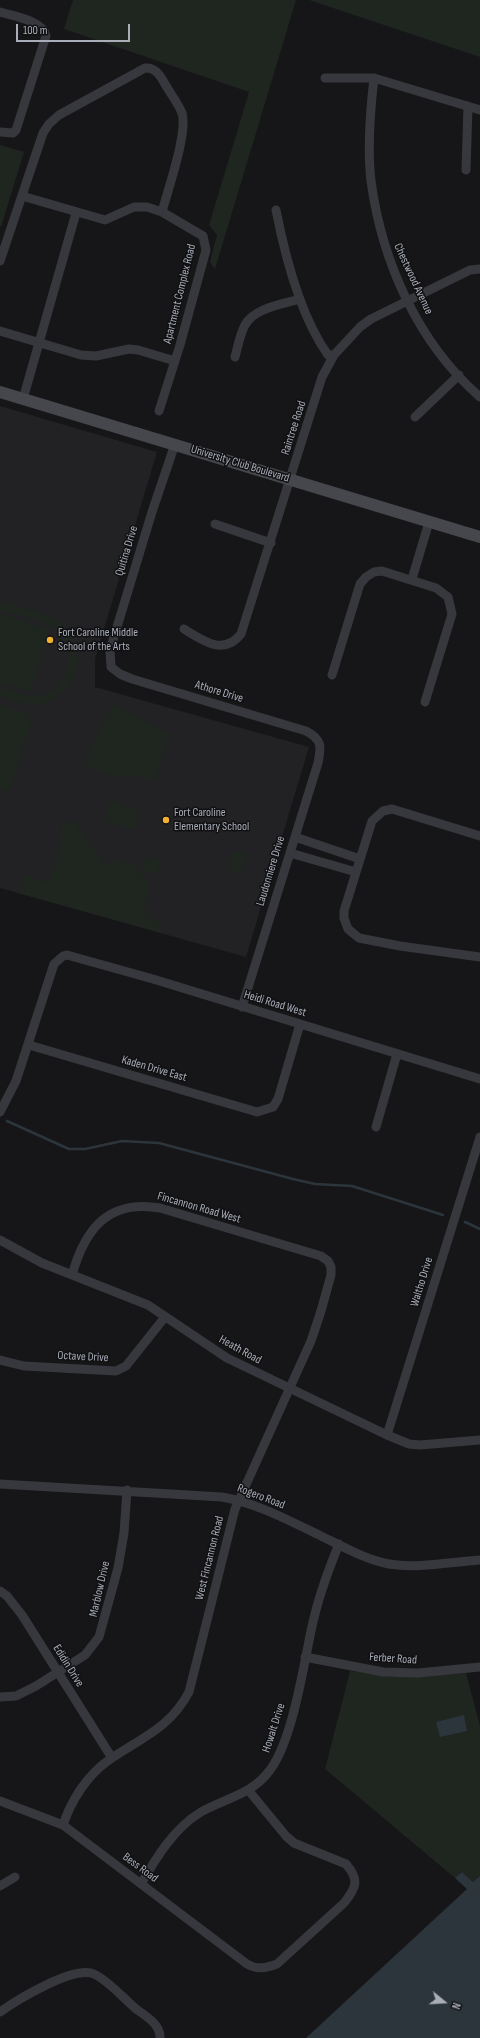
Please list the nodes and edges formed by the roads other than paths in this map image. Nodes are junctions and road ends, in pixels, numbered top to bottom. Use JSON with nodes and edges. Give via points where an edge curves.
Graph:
{"nodes":[{"id":1,"x":0,"y":12,"type":"edge"},
{"id":2,"x":325,"y":78,"type":"dead end"},
{"id":3,"x":374,"y":78,"type":"junction"},
{"id":4,"x":468,"y":106,"type":"junction"},
{"id":5,"x":480,"y":110,"type":"edge"},
{"id":6,"x":0,"y":132,"type":"edge"},
{"id":7,"x":466,"y":170,"type":"dead end"},
{"id":8,"x":22,"y":196,"type":"junction"},
{"id":9,"x":276,"y":210,"type":"dead end"},
{"id":10,"x":162,"y":212,"type":"junction"},
{"id":11,"x":76,"y":213,"type":"junction"},
{"id":12,"x":0,"y":261,"type":"edge"},
{"id":13,"x":480,"y":269,"type":"edge"},
{"id":14,"x":300,"y":299,"type":"junction"},
{"id":15,"x":408,"y":301,"type":"junction"},
{"id":16,"x":0,"y":331,"type":"edge"},
{"id":17,"x":38,"y":343,"type":"junction"},
{"id":18,"x":334,"y":355,"type":"junction"},
{"id":19,"x":235,"y":357,"type":"dead end"},
{"id":20,"x":175,"y":361,"type":"junction"},
{"id":21,"x":459,"y":375,"type":"junction"},
{"id":22,"x":0,"y":392,"type":"edge"},
{"id":23,"x":480,"y":397,"type":"edge"},
{"id":24,"x":23,"y":399,"type":"junction"},
{"id":25,"x":159,"y":411,"type":"dead end"},
{"id":26,"x":415,"y":417,"type":"dead end"},
{"id":27,"x":175,"y":444,"type":"junction"},
{"id":28,"x":290,"y":479,"type":"junction"},
{"id":29,"x":429,"y":522,"type":"junction"},
{"id":30,"x":215,"y":524,"type":"dead end"},
{"id":31,"x":480,"y":537,"type":"edge"},
{"id":32,"x":271,"y":543,"type":"junction"},
{"id":33,"x":412,"y":579,"type":"junction"},
{"id":34,"x":184,"y":629,"type":"dead end"},
{"id":35,"x":111,"y":667,"type":"joint"},
{"id":36,"x":332,"y":675,"type":"dead end"},
{"id":37,"x":425,"y":702,"type":"dead end"},
{"id":38,"x":320,"y":741,"type":"joint"},
{"id":39,"x":480,"y":836,"type":"edge"},
{"id":40,"x":295,"y":837,"type":"junction"},
{"id":41,"x":290,"y":853,"type":"junction"},
{"id":42,"x":360,"y":859,"type":"junction"},
{"id":43,"x":356,"y":872,"type":"junction"},
{"id":44,"x":480,"y":957,"type":"edge"},
{"id":45,"x":242,"y":1006,"type":"junction"},
{"id":46,"x":300,"y":1024,"type":"junction"},
{"id":47,"x":29,"y":1045,"type":"junction"},
{"id":48,"x":397,"y":1054,"type":"junction"},
{"id":49,"x":480,"y":1079,"type":"edge"},
{"id":50,"x":0,"y":1112,"type":"edge"},
{"id":51,"x":376,"y":1126,"type":"dead end"},
{"id":52,"x":480,"y":1136,"type":"edge"},
{"id":53,"x":0,"y":1240,"type":"edge"},
{"id":54,"x":328,"y":1261,"type":"joint"},
{"id":55,"x":72,"y":1275,"type":"junction"},
{"id":56,"x":165,"y":1317,"type":"junction"},
{"id":57,"x":0,"y":1360,"type":"edge"},
{"id":58,"x":290,"y":1390,"type":"junction"},
{"id":59,"x":387,"y":1436,"type":"junction"},
{"id":60,"x":480,"y":1440,"type":"edge"},
{"id":61,"x":0,"y":1484,"type":"edge"},
{"id":62,"x":127,"y":1490,"type":"junction"},
{"id":63,"x":239,"y":1500,"type":"junction"},
{"id":64,"x":339,"y":1544,"type":"junction"},
{"id":65,"x":480,"y":1560,"type":"edge"},
{"id":66,"x":0,"y":1591,"type":"edge"},
{"id":67,"x":305,"y":1657,"type":"junction"},
{"id":68,"x":480,"y":1667,"type":"edge"},
{"id":69,"x":58,"y":1672,"type":"junction"},
{"id":70,"x":0,"y":1697,"type":"edge"},
{"id":71,"x":112,"y":1758,"type":"junction"},
{"id":72,"x":249,"y":1791,"type":"junction"},
{"id":73,"x":0,"y":1801,"type":"edge"},
{"id":74,"x":64,"y":1825,"type":"junction"},
{"id":75,"x":15,"y":1877,"type":"dead end"},
{"id":76,"x":141,"y":1884,"type":"junction"},
{"id":77,"x":0,"y":1886,"type":"edge"},
{"id":78,"x":0,"y":2012,"type":"edge"},
{"id":79,"x":160,"y":2037,"type":"edge"}],
"edges":[{"from":1,"to":6,"type":"street","via":[[41,25],[46,36],[20,122],[13,133]]},
{"from":2,"to":3,"type":"street"},
{"from":3,"to":4,"type":"street"},
{"from":3,"to":15,"type":"street","name":"Chestwood Avenue","via":[[370,112],[371,180],[382,238],[392,269]]},
{"from":4,"to":5,"type":"street"},
{"from":4,"to":7,"type":"street"},
{"from":8,"to":10,"type":"street","via":[[43,133],[55,118],[131,75],[149,68],[160,76],[181,112],[184,128]]},
{"from":8,"to":11,"type":"street","name":"Apartment Complex Road"},
{"from":8,"to":12,"type":"street"},
{"from":9,"to":14,"type":"street"},
{"from":10,"to":11,"type":"street","name":"Apartment Complex Road","via":[[139,206],[105,220]]},
{"from":10,"to":20,"type":"street","name":"Apartment Complex Road","via":[[203,236],[206,245]]},
{"from":11,"to":17,"type":"street"},
{"from":13,"to":15,"type":"street","name":"Raintree Road","via":[[470,270]]},
{"from":14,"to":18,"type":"street","via":[[323,347],[328,355]]},
{"from":14,"to":19,"type":"street","via":[[258,313],[251,318],[244,326]]},
{"from":15,"to":18,"type":"street","name":"Raintree Road","via":[[360,327]]},
{"from":15,"to":21,"type":"street","name":"Chestwood Avenue","via":[[431,341]]},
{"from":16,"to":17,"type":"street","name":"Apartment Complex Road"},
{"from":17,"to":20,"type":"street","name":"Apartment Complex Road","via":[[81,355],[96,356],[128,349]]},
{"from":17,"to":24,"type":"street"},
{"from":18,"to":28,"type":"street","name":"Raintree Road","via":[[322,377]]},
{"from":20,"to":25,"type":"street"},
{"from":21,"to":23,"type":"street","name":"Chestwood Avenue"},
{"from":21,"to":26,"type":"street"},
{"from":22,"to":24,"type":"street","name":"University Club Boulevard"},
{"from":24,"to":27,"type":"street","name":"University Club Boulevard"},
{"from":27,"to":28,"type":"street","name":"University Club Boulevard"},
{"from":27,"to":35,"type":"street","name":"Quitina Drive","via":[[110,650]]},
{"from":28,"to":29,"type":"street","name":"University Club Boulevard"},
{"from":28,"to":32,"type":"street","name":"Raintree Road"},
{"from":29,"to":31,"type":"street","name":"University Club Boulevard"},
{"from":29,"to":33,"type":"street"},
{"from":30,"to":32,"type":"street"},
{"from":32,"to":34,"type":"street","name":"Raintree Road","via":[[244,629],[237,639],[230,644],[215,645]]},
{"from":33,"to":36,"type":"street","via":[[382,571],[374,572],[360,584]]},
{"from":33,"to":37,"type":"street","via":[[441,590],[448,597],[452,614]]},
{"from":35,"to":38,"type":"street","name":"Athore Drive","via":[[120,674],[132,678],[306,731]]},
{"from":38,"to":40,"type":"street","name":"Laudonniere Drive","via":[[318,763]]},
{"from":39,"to":42,"type":"street","via":[[392,809],[383,811],[372,821]]},
{"from":40,"to":41,"type":"street","name":"Laudonniere Drive"},
{"from":40,"to":42,"type":"street"},
{"from":41,"to":43,"type":"street"},
{"from":41,"to":45,"type":"street","name":"Laudonniere Drive"},
{"from":42,"to":43,"type":"street"},
{"from":43,"to":44,"type":"street","via":[[344,918],[348,928],[359,938]]},
{"from":45,"to":46,"type":"street","name":"Heidi Road West"},
{"from":45,"to":47,"type":"street","name":"Heidi Road West","via":[[77,956],[63,956],[54,964]]},
{"from":46,"to":47,"type":"street","name":"Kaden Drive East","via":[[278,1099],[273,1107],[257,1112]]},
{"from":46,"to":48,"type":"street","name":"Heidi Road West"},
{"from":47,"to":50,"type":"street","via":[[13,1088]]},
{"from":48,"to":49,"type":"street","name":"Heidi Road West"},
{"from":48,"to":51,"type":"street"},
{"from":52,"to":59,"type":"street","name":"Waltho Drive"},
{"from":53,"to":55,"type":"street","name":"Heath Road","via":[[42,1263]]},
{"from":54,"to":55,"type":"street","name":"Fincannon Road West","via":[[321,1256],[145,1205],[120,1209],[96,1224],[82,1245]]},
{"from":54,"to":58,"type":"street","name":"West Fincannon Road","via":[[331,1275],[321,1311]]},
{"from":55,"to":56,"type":"street","name":"Heath Road","via":[[148,1305]]},
{"from":56,"to":57,"type":"street","name":"Octave Drive","via":[[126,1366],[116,1371],[24,1366]]},
{"from":56,"to":58,"type":"street","name":"Heath Road","via":[[227,1358]]},
{"from":58,"to":59,"type":"street","name":"Heath Road"},
{"from":58,"to":63,"type":"street","name":"West Fincannon Road"},
{"from":59,"to":60,"type":"street","name":"Heath Road","via":[[420,1445]]},
{"from":61,"to":62,"type":"street","name":"Rogero Road"},
{"from":62,"to":63,"type":"street","name":"Rogero Road"},
{"from":62,"to":69,"type":"street","name":"Marblow Drive","via":[[118,1568],[99,1637],[85,1655]]},
{"from":63,"to":64,"type":"street","name":"Rogero Road"},
{"from":63,"to":71,"type":"street","name":"West Fincannon Road","via":[[189,1692],[178,1711],[165,1724]]},
{"from":64,"to":65,"type":"street","name":"Rogero Road","via":[[388,1564]]},
{"from":64,"to":67,"type":"street","name":"Howalt Drive","via":[[320,1595]]},
{"from":66,"to":69,"type":"street","name":"Edidin Drive","via":[[16,1605]]},
{"from":67,"to":68,"type":"street","name":"Ferber Road","via":[[383,1672],[418,1673]]},
{"from":67,"to":72,"type":"street","name":"Howalt Drive","via":[[280,1755],[270,1771]]},
{"from":69,"to":70,"type":"street","name":"Marblow Drive","via":[[23,1694]]},
{"from":69,"to":71,"type":"street","name":"Edidin Drive"},
{"from":71,"to":74,"type":"street","name":"West Fincannon Road","via":[[83,1786]]},
{"from":72,"to":76,"type":"street","name":"Howalt Drive","via":[[212,1806],[191,1819],[159,1855]]},
{"from":72,"to":76,"type":"street","name":"Bess Road","via":[[294,1843],[346,1864],[356,1881],[344,1903],[277,1964],[258,1968],[247,1964]]},
{"from":73,"to":74,"type":"street","name":"Bess Road"},
{"from":74,"to":76,"type":"street","name":"Bess Road"},
{"from":75,"to":77,"type":"street"},
{"from":78,"to":79,"type":"street","via":[[72,1974],[88,1972],[102,1980],[155,2024]]}]}
